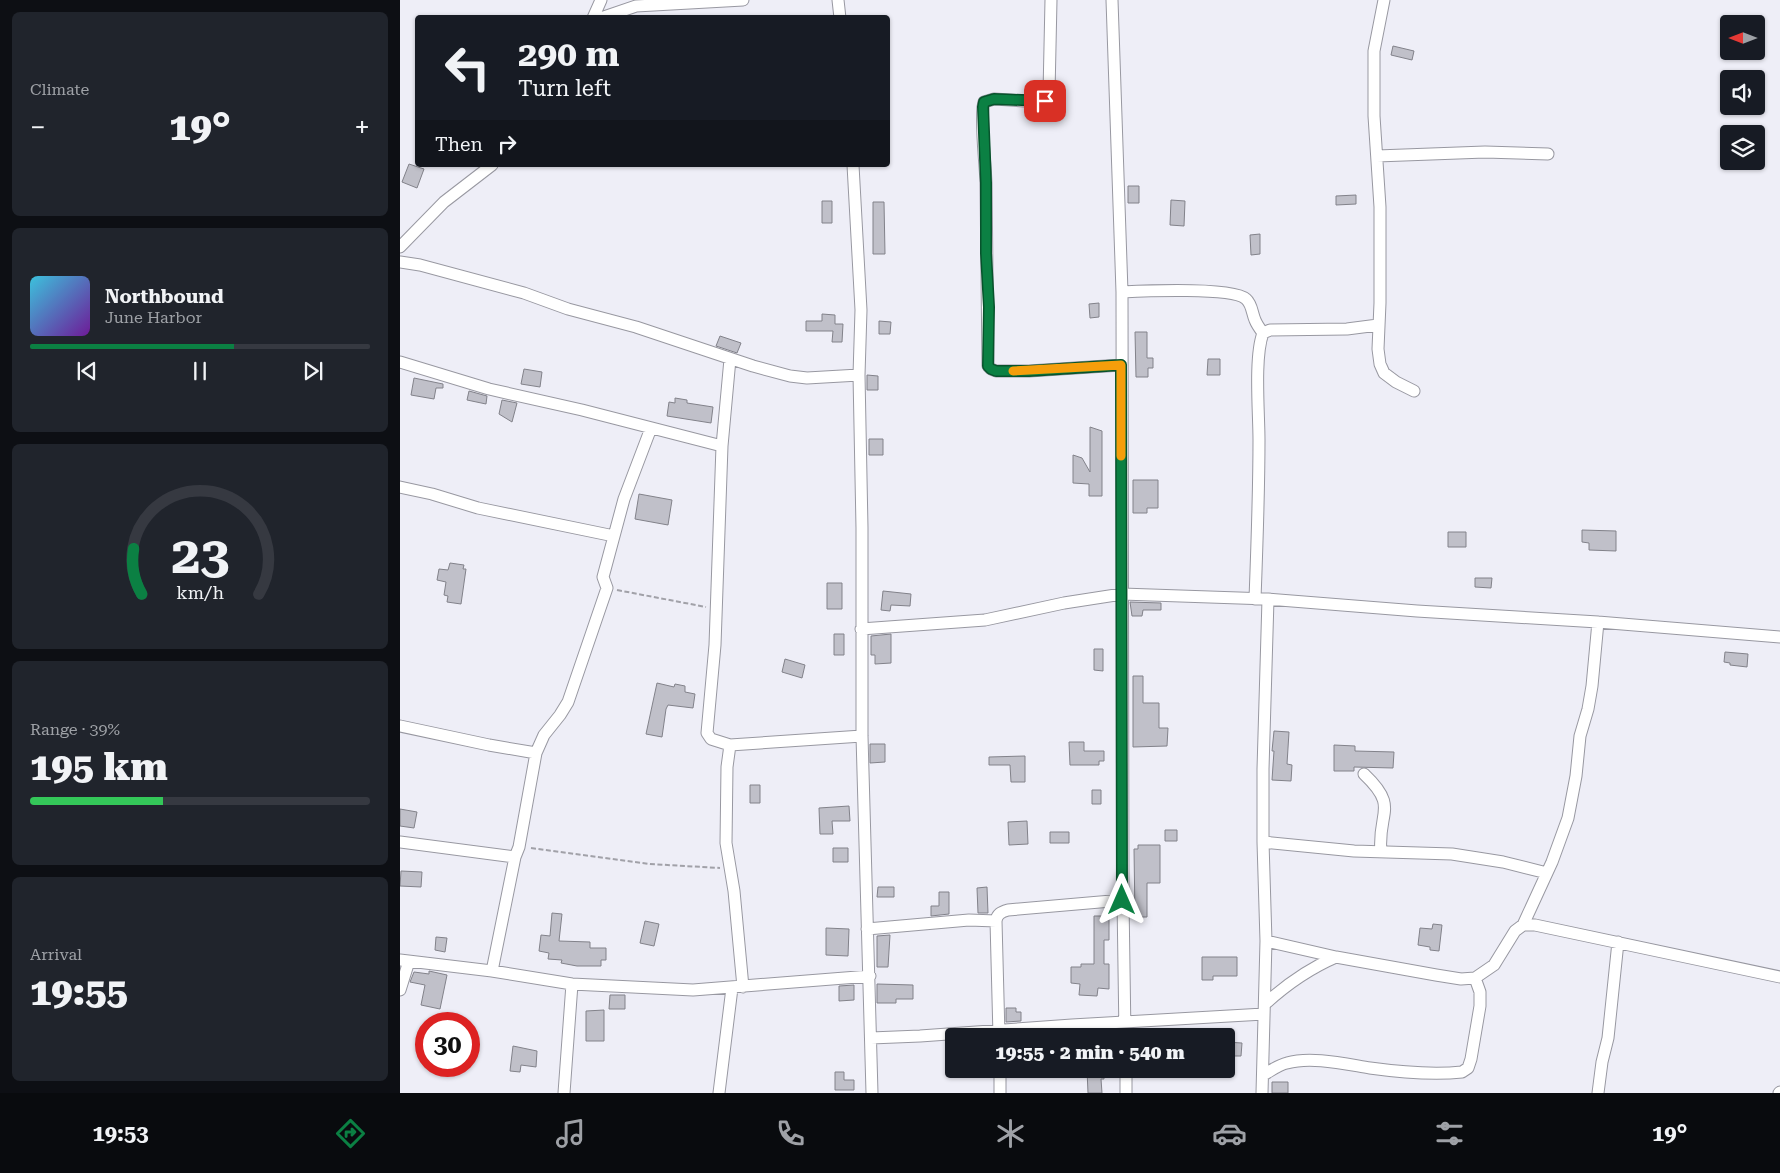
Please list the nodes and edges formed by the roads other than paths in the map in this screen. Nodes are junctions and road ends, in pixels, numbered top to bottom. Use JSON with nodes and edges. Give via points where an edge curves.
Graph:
{"nodes":[{"id":1,"x":601,"y":0,"type":"edge"},
{"id":2,"x":743,"y":0,"type":"edge"},
{"id":3,"x":838,"y":0,"type":"edge"},
{"id":4,"x":1051,"y":0,"type":"edge"},
{"id":5,"x":1112,"y":0,"type":"edge"},
{"id":6,"x":1384,"y":0,"type":"edge"},
{"id":7,"x":594,"y":15,"type":"edge"},
{"id":8,"x":610,"y":15,"type":"edge"},
{"id":9,"x":840,"y":15,"type":"edge"},
{"id":10,"x":1548,"y":154,"type":"dead end"},
{"id":11,"x":1376,"y":156,"type":"junction"},
{"id":12,"x":489,"y":167,"type":"edge"},
{"id":13,"x":853,"y":167,"type":"edge"},
{"id":14,"x":400,"y":248,"type":"edge"},
{"id":15,"x":400,"y":262,"type":"edge"},
{"id":16,"x":1122,"y":292,"type":"junction"},
{"id":17,"x":1378,"y":325,"type":"junction"},
{"id":18,"x":1264,"y":333,"type":"junction"},
{"id":19,"x":730,"y":359,"type":"junction"},
{"id":20,"x":400,"y":362,"type":"edge"},
{"id":21,"x":1121,"y":365,"type":"junction"},
{"id":22,"x":859,"y":375,"type":"junction"},
{"id":23,"x":1414,"y":391,"type":"dead end"},
{"id":24,"x":651,"y":428,"type":"junction"},
{"id":25,"x":722,"y":446,"type":"junction"},
{"id":26,"x":400,"y":487,"type":"edge"},
{"id":27,"x":614,"y":536,"type":"junction"},
{"id":28,"x":1122,"y":594,"type":"junction"},
{"id":29,"x":1255,"y":598,"type":"junction"},
{"id":30,"x":1268,"y":599,"type":"junction"},
{"id":31,"x":1598,"y":622,"type":"junction"},
{"id":32,"x":860,"y":629,"type":"junction"},
{"id":33,"x":1780,"y":637,"type":"edge"},
{"id":34,"x":400,"y":726,"type":"edge"},
{"id":35,"x":862,"y":736,"type":"junction"},
{"id":36,"x":730,"y":745,"type":"junction"},
{"id":37,"x":536,"y":753,"type":"junction"},
{"id":38,"x":1364,"y":774,"type":"dead end"},
{"id":39,"x":400,"y":842,"type":"edge"},
{"id":40,"x":1263,"y":842,"type":"junction"},
{"id":41,"x":517,"y":852,"type":"junction"},
{"id":42,"x":1380,"y":852,"type":"junction"},
{"id":43,"x":1546,"y":874,"type":"junction"},
{"id":44,"x":1122,"y":900,"type":"junction"},
{"id":45,"x":996,"y":922,"type":"junction"},
{"id":46,"x":1523,"y":926,"type":"junction"},
{"id":47,"x":867,"y":929,"type":"junction"},
{"id":48,"x":1266,"y":941,"type":"junction"},
{"id":49,"x":1618,"y":942,"type":"junction"},
{"id":50,"x":1336,"y":956,"type":"junction"},
{"id":51,"x":404,"y":961,"type":"edge"},
{"id":52,"x":492,"y":971,"type":"junction"},
{"id":53,"x":870,"y":976,"type":"junction"},
{"id":54,"x":1780,"y":977,"type":"edge"},
{"id":55,"x":1475,"y":978,"type":"junction"},
{"id":56,"x":572,"y":984,"type":"junction"},
{"id":57,"x":738,"y":987,"type":"junction"},
{"id":58,"x":400,"y":990,"type":"edge"},
{"id":59,"x":1264,"y":1009,"type":"junction"},
{"id":60,"x":1125,"y":1022,"type":"junction"},
{"id":61,"x":999,"y":1028,"type":"edge"},
{"id":62,"x":1056,"y":1028,"type":"edge"},
{"id":63,"x":1125,"y":1028,"type":"edge"},
{"id":64,"x":945,"y":1035,"type":"edge"},
{"id":65,"x":871,"y":1038,"type":"junction"},
{"id":66,"x":1263,"y":1075,"type":"junction"},
{"id":67,"x":1000,"y":1078,"type":"edge"},
{"id":68,"x":1126,"y":1078,"type":"edge"},
{"id":69,"x":564,"y":1093,"type":"edge"},
{"id":70,"x":719,"y":1093,"type":"edge"},
{"id":71,"x":872,"y":1093,"type":"edge"},
{"id":72,"x":1000,"y":1093,"type":"edge"},
{"id":73,"x":1126,"y":1093,"type":"edge"},
{"id":74,"x":1262,"y":1093,"type":"edge"},
{"id":75,"x":1598,"y":1093,"type":"edge"}],
"edges":[{"from":1,"to":7,"type":"street"},
{"from":2,"to":8,"type":"street","via":[[636,6]]},
{"from":3,"to":9,"type":"street"},
{"from":4,"to":21,"type":"street","via":[[1047,99],[1040,102],[994,99],[984,102],[983,107],[988,366],[996,371],[1029,371]]},
{"from":5,"to":16,"type":"street"},
{"from":6,"to":11,"type":"street","via":[[1374,51]]},
{"from":10,"to":11,"type":"street","via":[[1485,152]]},
{"from":11,"to":17,"type":"street","via":[[1380,216]]},
{"from":12,"to":14,"type":"street","via":[[444,202]]},
{"from":13,"to":22,"type":"street","via":[[861,310]]},
{"from":15,"to":19,"type":"street","via":[[524,293]]},
{"from":16,"to":18,"type":"street","via":[[1209,291],[1245,297]]},
{"from":16,"to":21,"type":"street"},
{"from":17,"to":18,"type":"street","via":[[1347,329],[1270,330]]},
{"from":17,"to":23,"type":"street","via":[[1378,349],[1384,373]]},
{"from":18,"to":29,"type":"street","via":[[1260,342],[1259,368]]},
{"from":19,"to":22,"type":"street","via":[[790,376]]},
{"from":19,"to":25,"type":"street"},
{"from":20,"to":24,"type":"street","via":[[489,389]]},
{"from":21,"to":28,"type":"street"},
{"from":22,"to":32,"type":"street"},
{"from":24,"to":25,"type":"street"},
{"from":24,"to":27,"type":"street","via":[[624,499]]},
{"from":25,"to":36,"type":"street","via":[[715,645],[707,733],[711,739]]},
{"from":26,"to":27,"type":"street","via":[[478,508]]},
{"from":27,"to":37,"type":"street","via":[[603,577],[607,588],[568,702],[544,735]]},
{"from":28,"to":29,"type":"street"},
{"from":28,"to":32,"type":"street","via":[[985,620]]},
{"from":28,"to":44,"type":"street"},
{"from":29,"to":30,"type":"street"},
{"from":30,"to":31,"type":"street","via":[[1417,612]]},
{"from":30,"to":40,"type":"street"},
{"from":31,"to":33,"type":"street"},
{"from":31,"to":43,"type":"street","via":[[1592,686],[1580,736],[1568,818]]},
{"from":32,"to":35,"type":"street"},
{"from":34,"to":37,"type":"street"},
{"from":35,"to":36,"type":"street"},
{"from":35,"to":47,"type":"street"},
{"from":36,"to":57,"type":"street","via":[[726,844],[734,891]]},
{"from":37,"to":41,"type":"street"},
{"from":38,"to":42,"type":"street","via":[[1385,800]]},
{"from":39,"to":41,"type":"street"},
{"from":40,"to":42,"type":"street"},
{"from":40,"to":48,"type":"street"},
{"from":41,"to":52,"type":"street"},
{"from":42,"to":43,"type":"street","via":[[1452,854],[1503,862]]},
{"from":43,"to":46,"type":"street"},
{"from":44,"to":45,"type":"street","via":[[1008,910],[1001,912]]},
{"from":44,"to":60,"type":"street"},
{"from":45,"to":47,"type":"street","via":[[969,920]]},
{"from":45,"to":61,"type":"street"},
{"from":46,"to":49,"type":"street","via":[[1555,928]]},
{"from":46,"to":55,"type":"street","via":[[1515,931],[1494,965]]},
{"from":47,"to":53,"type":"street"},
{"from":48,"to":50,"type":"street"},
{"from":48,"to":59,"type":"street"},
{"from":49,"to":54,"type":"street"},
{"from":49,"to":75,"type":"street","via":[[1608,1038]]},
{"from":50,"to":55,"type":"street","via":[[1436,976]]},
{"from":50,"to":59,"type":"street","via":[[1297,977]]},
{"from":51,"to":52,"type":"street"},
{"from":51,"to":58,"type":"street"},
{"from":52,"to":56,"type":"street"},
{"from":53,"to":57,"type":"street"},
{"from":53,"to":65,"type":"street"},
{"from":55,"to":66,"type":"street","via":[[1480,1006],[1471,1059],[1468,1068],[1462,1072],[1394,1070],[1338,1062],[1300,1061],[1288,1062]]},
{"from":56,"to":57,"type":"street","via":[[693,990]]},
{"from":56,"to":69,"type":"street"},
{"from":57,"to":70,"type":"street"},
{"from":59,"to":60,"type":"street"},
{"from":59,"to":66,"type":"street"},
{"from":60,"to":62,"type":"street"},
{"from":60,"to":63,"type":"street"},
{"from":64,"to":65,"type":"street"},
{"from":65,"to":71,"type":"street"},
{"from":66,"to":74,"type":"street"},
{"from":67,"to":72,"type":"street"},
{"from":68,"to":73,"type":"street"}]}
